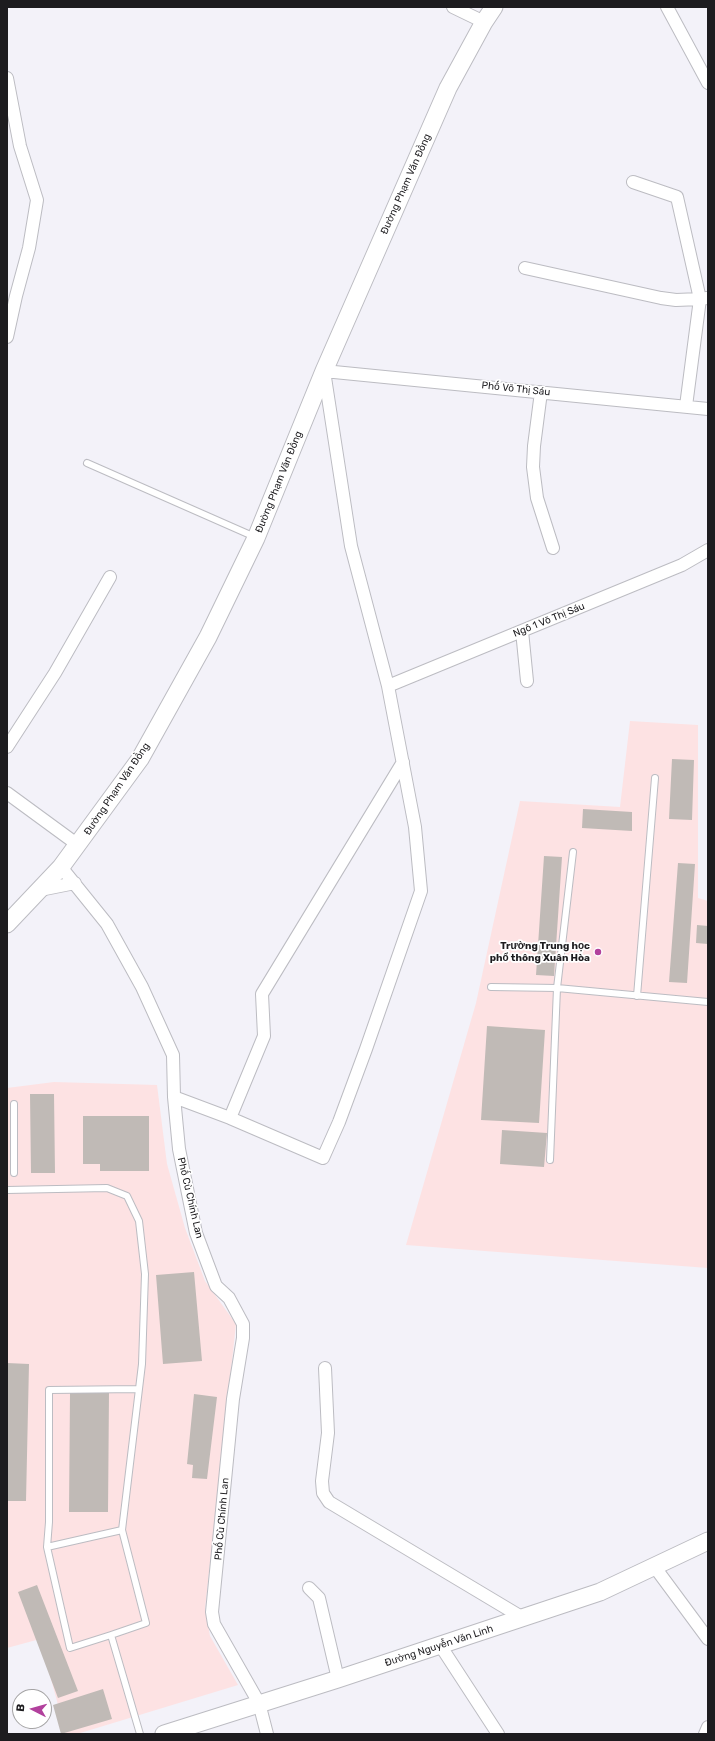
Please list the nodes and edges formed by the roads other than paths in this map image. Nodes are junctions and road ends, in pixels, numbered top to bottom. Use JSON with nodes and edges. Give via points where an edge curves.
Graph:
{"nodes":[{"id":1,"x":453,"y":7,"type":"edge"},
{"id":2,"x":494,"y":7,"type":"edge"},
{"id":3,"x":667,"y":7,"type":"edge"},
{"id":4,"x":484,"y":22,"type":"junction"},
{"id":5,"x":7,"y":78,"type":"edge"},
{"id":6,"x":708,"y":83,"type":"edge"},
{"id":7,"x":633,"y":182,"type":"dead end"},
{"id":8,"x":525,"y":268,"type":"dead end"},
{"id":9,"x":704,"y":298,"type":"edge"},
{"id":10,"x":7,"y":337,"type":"edge"},
{"id":11,"x":324,"y":370,"type":"junction"},
{"id":12,"x":541,"y":392,"type":"junction"},
{"id":13,"x":686,"y":406,"type":"junction"},
{"id":14,"x":708,"y":409,"type":"edge"},
{"id":15,"x":87,"y":463,"type":"dead end"},
{"id":16,"x":256,"y":538,"type":"junction"},
{"id":17,"x":553,"y":548,"type":"dead end"},
{"id":18,"x":708,"y":550,"type":"edge"},
{"id":19,"x":110,"y":577,"type":"dead end"},
{"id":20,"x":522,"y":631,"type":"junction"},
{"id":21,"x":527,"y":681,"type":"dead end"},
{"id":22,"x":388,"y":686,"type":"junction"},
{"id":23,"x":7,"y":747,"type":"edge"},
{"id":24,"x":403,"y":762,"type":"junction"},
{"id":25,"x":655,"y":778,"type":"dead end"},
{"id":26,"x":7,"y":793,"type":"edge"},
{"id":27,"x":78,"y":845,"type":"junction"},
{"id":28,"x":573,"y":852,"type":"dead end"},
{"id":29,"x":61,"y":867,"type":"junction"},
{"id":30,"x":75,"y":883,"type":"junction"},
{"id":31,"x":40,"y":890,"type":"junction"},
{"id":32,"x":7,"y":924,"type":"edge"},
{"id":33,"x":491,"y":987,"type":"dead end"},
{"id":34,"x":557,"y":988,"type":"junction"},
{"id":35,"x":637,"y":996,"type":"junction"},
{"id":36,"x":708,"y":1002,"type":"edge"},
{"id":37,"x":174,"y":1097,"type":"junction"},
{"id":38,"x":14,"y":1104,"type":"dead end"},
{"id":39,"x":230,"y":1118,"type":"junction"},
{"id":40,"x":550,"y":1160,"type":"dead end"},
{"id":41,"x":14,"y":1174,"type":"dead end"},
{"id":42,"x":7,"y":1190,"type":"edge"},
{"id":43,"x":325,"y":1368,"type":"dead end"},
{"id":44,"x":139,"y":1389,"type":"junction"},
{"id":45,"x":122,"y":1530,"type":"junction"},
{"id":46,"x":708,"y":1540,"type":"edge"},
{"id":47,"x":47,"y":1547,"type":"junction"},
{"id":48,"x":654,"y":1566,"type":"junction"},
{"id":49,"x":309,"y":1588,"type":"dead end"},
{"id":50,"x":523,"y":1618,"type":"junction"},
{"id":51,"x":111,"y":1635,"type":"junction"},
{"id":52,"x":708,"y":1639,"type":"edge"},
{"id":53,"x":440,"y":1645,"type":"junction"},
{"id":54,"x":338,"y":1679,"type":"junction"},
{"id":55,"x":259,"y":1703,"type":"junction"},
{"id":56,"x":708,"y":1727,"type":"edge"},
{"id":57,"x":140,"y":1734,"type":"edge"},
{"id":58,"x":164,"y":1734,"type":"edge"},
{"id":59,"x":267,"y":1734,"type":"edge"},
{"id":60,"x":498,"y":1734,"type":"edge"},
{"id":61,"x":705,"y":1734,"type":"edge"}],
"edges":[{"from":1,"to":4,"type":"street"},
{"from":2,"to":4,"type":"street","name":"Đường Phạm Văn Đồng"},
{"from":3,"to":6,"type":"street"},
{"from":4,"to":11,"type":"street","name":"Đường Phạm Văn Đồng","via":[[448,88]]},
{"from":5,"to":10,"type":"street","via":[[20,146],[37,200],[29,248]]},
{"from":7,"to":9,"type":"street","via":[[677,197]]},
{"from":8,"to":9,"type":"street","via":[[657,297],[676,300]]},
{"from":9,"to":13,"type":"street"},
{"from":11,"to":12,"type":"street","name":"Phố Võ Thị Sáu"},
{"from":11,"to":16,"type":"street","name":"Đường Phạm Văn Đồng"},
{"from":11,"to":22,"type":"street","via":[[352,546]]},
{"from":12,"to":13,"type":"street","name":"Phố Võ Thị Sáu"},
{"from":12,"to":17,"type":"street","via":[[532,467],[537,498]]},
{"from":13,"to":14,"type":"street","name":"Phố Võ Thị Sáu"},
{"from":15,"to":16,"type":"lane"},
{"from":16,"to":27,"type":"street","name":"Đường Phạm Văn Đồng","via":[[208,637],[140,759]]},
{"from":18,"to":20,"type":"street","name":"Ngõ 1 Võ Thị Sáu","via":[[682,565]]},
{"from":19,"to":23,"type":"street","via":[[55,673]]},
{"from":20,"to":21,"type":"street"},
{"from":20,"to":22,"type":"street","name":"Ngõ 1 Võ Thị Sáu"},
{"from":22,"to":24,"type":"street"},
{"from":24,"to":39,"type":"street","via":[[262,994],[264,1036]]},
{"from":24,"to":39,"type":"street","via":[[415,827],[421,891],[366,1049],[323,1158]]},
{"from":25,"to":35,"type":"lane"},
{"from":26,"to":27,"type":"street"},
{"from":27,"to":29,"type":"street","name":"Đường Phạm Văn Đồng"},
{"from":28,"to":34,"type":"lane"},
{"from":29,"to":30,"type":"street","name":"Phố Cù Chính Lan"},
{"from":29,"to":31,"type":"street","name":"Đường Phạm Văn Đồng"},
{"from":30,"to":31,"type":"street"},
{"from":30,"to":37,"type":"street","name":"Phố Cù Chính Lan","via":[[107,924],[142,987],[173,1055]]},
{"from":31,"to":32,"type":"street","name":"Đường Phạm Văn Đồng"},
{"from":33,"to":34,"type":"lane"},
{"from":34,"to":35,"type":"lane"},
{"from":34,"to":40,"type":"lane"},
{"from":35,"to":36,"type":"lane"},
{"from":37,"to":39,"type":"street"},
{"from":37,"to":55,"type":"street","name":"Phố Cù Chính Lan","via":[[179,1149],[196,1233],[216,1286],[228,1298],[243,1324],[212,1612],[214,1624]]},
{"from":38,"to":41,"type":"lane"},
{"from":42,"to":44,"type":"lane","via":[[104,1187],[124,1194],[130,1200],[139,1221],[145,1274]]},
{"from":43,"to":50,"type":"street","via":[[328,1433],[322,1481],[323,1493],[329,1502]]},
{"from":44,"to":45,"type":"lane"},
{"from":44,"to":47,"type":"lane","via":[[49,1390]]},
{"from":45,"to":47,"type":"lane"},
{"from":45,"to":51,"type":"lane","via":[[146,1623]]},
{"from":46,"to":48,"type":"street","name":"Đường Nguyễn Văn Linh"},
{"from":47,"to":51,"type":"lane","via":[[70,1648]]},
{"from":48,"to":50,"type":"street","name":"Đường Nguyễn Văn Linh","via":[[600,1592]]},
{"from":48,"to":52,"type":"street"},
{"from":49,"to":54,"type":"street","via":[[319,1598]]},
{"from":50,"to":53,"type":"street","name":"Đường Nguyễn Văn Linh"},
{"from":51,"to":57,"type":"lane"},
{"from":53,"to":54,"type":"street","name":"Đường Nguyễn Văn Linh"},
{"from":53,"to":60,"type":"street"},
{"from":54,"to":55,"type":"street","name":"Đường Nguyễn Văn Linh"},
{"from":55,"to":58,"type":"street","name":"Đường Nguyễn Văn Linh"},
{"from":55,"to":59,"type":"street","name":"Phố Cù Chính Lan"},
{"from":56,"to":61,"type":"street"}]}
